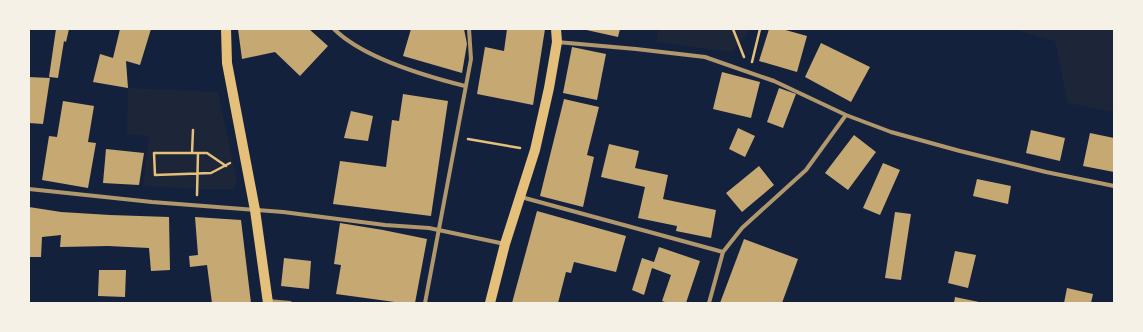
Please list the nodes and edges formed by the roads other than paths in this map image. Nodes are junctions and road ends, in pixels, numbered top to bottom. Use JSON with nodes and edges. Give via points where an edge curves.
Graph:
{"nodes":[{"id":1,"x":226,"y":29,"type":"edge"},
{"id":2,"x":334,"y":29,"type":"edge"},
{"id":3,"x":469,"y":29,"type":"edge"},
{"id":4,"x":556,"y":29,"type":"edge"},
{"id":5,"x":557,"y":42,"type":"junction"},
{"id":6,"x":465,"y":86,"type":"junction"},
{"id":7,"x":846,"y":115,"type":"junction"},
{"id":8,"x":1114,"y":186,"type":"edge"},
{"id":9,"x":29,"y":189,"type":"edge"},
{"id":10,"x":520,"y":196,"type":"junction"},
{"id":11,"x":255,"y":210,"type":"junction"},
{"id":12,"x":439,"y":230,"type":"junction"},
{"id":13,"x":506,"y":244,"type":"junction"},
{"id":14,"x":723,"y":252,"type":"junction"},
{"id":15,"x":268,"y":302,"type":"edge"},
{"id":16,"x":290,"y":303,"type":"edge"},
{"id":17,"x":425,"y":303,"type":"edge"},
{"id":18,"x":490,"y":303,"type":"edge"},
{"id":19,"x":709,"y":303,"type":"edge"}],
"edges":[{"from":1,"to":11,"type":"main road","via":[[228,63]]},
{"from":2,"to":6,"type":"street","via":[[364,51],[427,76]]},
{"from":3,"to":6,"type":"street","via":[[471,59]]},
{"from":4,"to":5,"type":"main road"},
{"from":5,"to":7,"type":"street","via":[[705,58],[774,81]]},
{"from":5,"to":10,"type":"main road","via":[[535,150]]},
{"from":6,"to":12,"type":"street"},
{"from":7,"to":8,"type":"street","via":[[891,132],[960,151]]},
{"from":7,"to":14,"type":"street","via":[[806,170],[742,228]]},
{"from":9,"to":11,"type":"street"},
{"from":10,"to":13,"type":"main road"},
{"from":10,"to":14,"type":"street"},
{"from":11,"to":12,"type":"street"},
{"from":11,"to":15,"type":"main road"},
{"from":12,"to":13,"type":"street"},
{"from":12,"to":17,"type":"street"},
{"from":13,"to":18,"type":"main road"},
{"from":14,"to":19,"type":"street"},
{"from":15,"to":16,"type":"street"}]}
